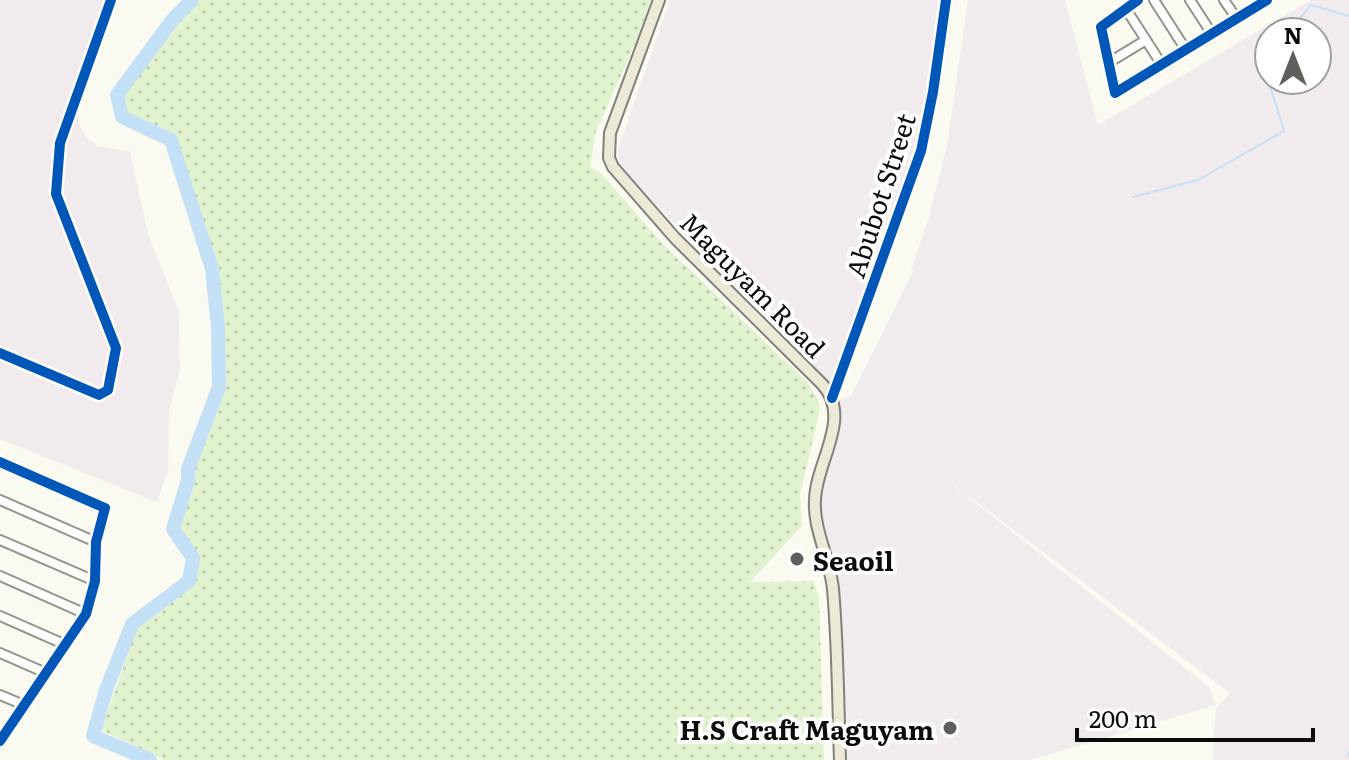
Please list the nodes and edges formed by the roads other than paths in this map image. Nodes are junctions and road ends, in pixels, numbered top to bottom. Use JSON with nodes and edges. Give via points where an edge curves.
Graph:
{"nodes":[{"id":1,"x":111,"y":0,"type":"edge"},
{"id":2,"x":659,"y":0,"type":"edge"},
{"id":3,"x":946,"y":0,"type":"edge"},
{"id":4,"x":1138,"y":0,"type":"edge"},
{"id":5,"x":1154,"y":0,"type":"edge"},
{"id":6,"x":1190,"y":0,"type":"edge"},
{"id":7,"x":1224,"y":0,"type":"edge"},
{"id":8,"x":1263,"y":1,"type":"edge"},
{"id":9,"x":1126,"y":9,"type":"junction"},
{"id":10,"x":1237,"y":19,"type":"junction"},
{"id":11,"x":1212,"y":34,"type":"junction"},
{"id":12,"x":1146,"y":40,"type":"junction"},
{"id":13,"x":1186,"y":50,"type":"junction"},
{"id":14,"x":1108,"y":63,"type":"junction"},
{"id":15,"x":1162,"y":65,"type":"junction"},
{"id":16,"x":0,"y":353,"type":"edge"},
{"id":17,"x":832,"y":398,"type":"junction"},
{"id":18,"x":0,"y":462,"type":"edge"},
{"id":19,"x":0,"y":500,"type":"edge"},
{"id":20,"x":0,"y":540,"type":"edge"},
{"id":21,"x":96,"y":542,"type":"junction"},
{"id":22,"x":0,"y":576,"type":"edge"},
{"id":23,"x":95,"y":581,"type":"junction"},
{"id":24,"x":86,"y":614,"type":"junction"},
{"id":25,"x":0,"y":616,"type":"edge"},
{"id":26,"x":66,"y":645,"type":"junction"},
{"id":27,"x":0,"y":653,"type":"edge"},
{"id":28,"x":46,"y":673,"type":"junction"},
{"id":29,"x":0,"y":695,"type":"edge"},
{"id":30,"x":24,"y":705,"type":"junction"},
{"id":31,"x":1,"y":737,"type":"edge"},
{"id":32,"x":840,"y":760,"type":"edge"}],
"edges":[{"from":1,"to":16,"type":"street","via":[[60,143],[56,194],[116,348],[108,390],[99,395]]},
{"from":2,"to":17,"type":"main road","name":"Maguyam Road","via":[[610,133],[609,158],[675,238]]},
{"from":3,"to":17,"type":"street","name":"Abubot Street","via":[[921,151]]},
{"from":4,"to":9,"type":"street"},
{"from":5,"to":13,"type":"street"},
{"from":6,"to":11,"type":"street"},
{"from":7,"to":10,"type":"street"},
{"from":8,"to":10,"type":"street"},
{"from":9,"to":12,"type":"street"},
{"from":9,"to":14,"type":"street","via":[[1101,27]]},
{"from":10,"to":11,"type":"street"},
{"from":11,"to":13,"type":"street"},
{"from":12,"to":14,"type":"street"},
{"from":12,"to":15,"type":"street"},
{"from":13,"to":15,"type":"street"},
{"from":14,"to":15,"type":"street","via":[[1115,93]]},
{"from":17,"to":32,"type":"main road","via":[[834,427],[814,502],[833,587]]},
{"from":18,"to":21,"type":"street","via":[[105,508]]},
{"from":19,"to":21,"type":"street"},
{"from":20,"to":23,"type":"street"},
{"from":21,"to":23,"type":"street"},
{"from":22,"to":24,"type":"street"},
{"from":23,"to":24,"type":"street"},
{"from":24,"to":26,"type":"street"},
{"from":25,"to":26,"type":"street"},
{"from":26,"to":28,"type":"street"},
{"from":27,"to":28,"type":"street"},
{"from":28,"to":30,"type":"street"},
{"from":29,"to":30,"type":"street"},
{"from":30,"to":31,"type":"street"}]}
